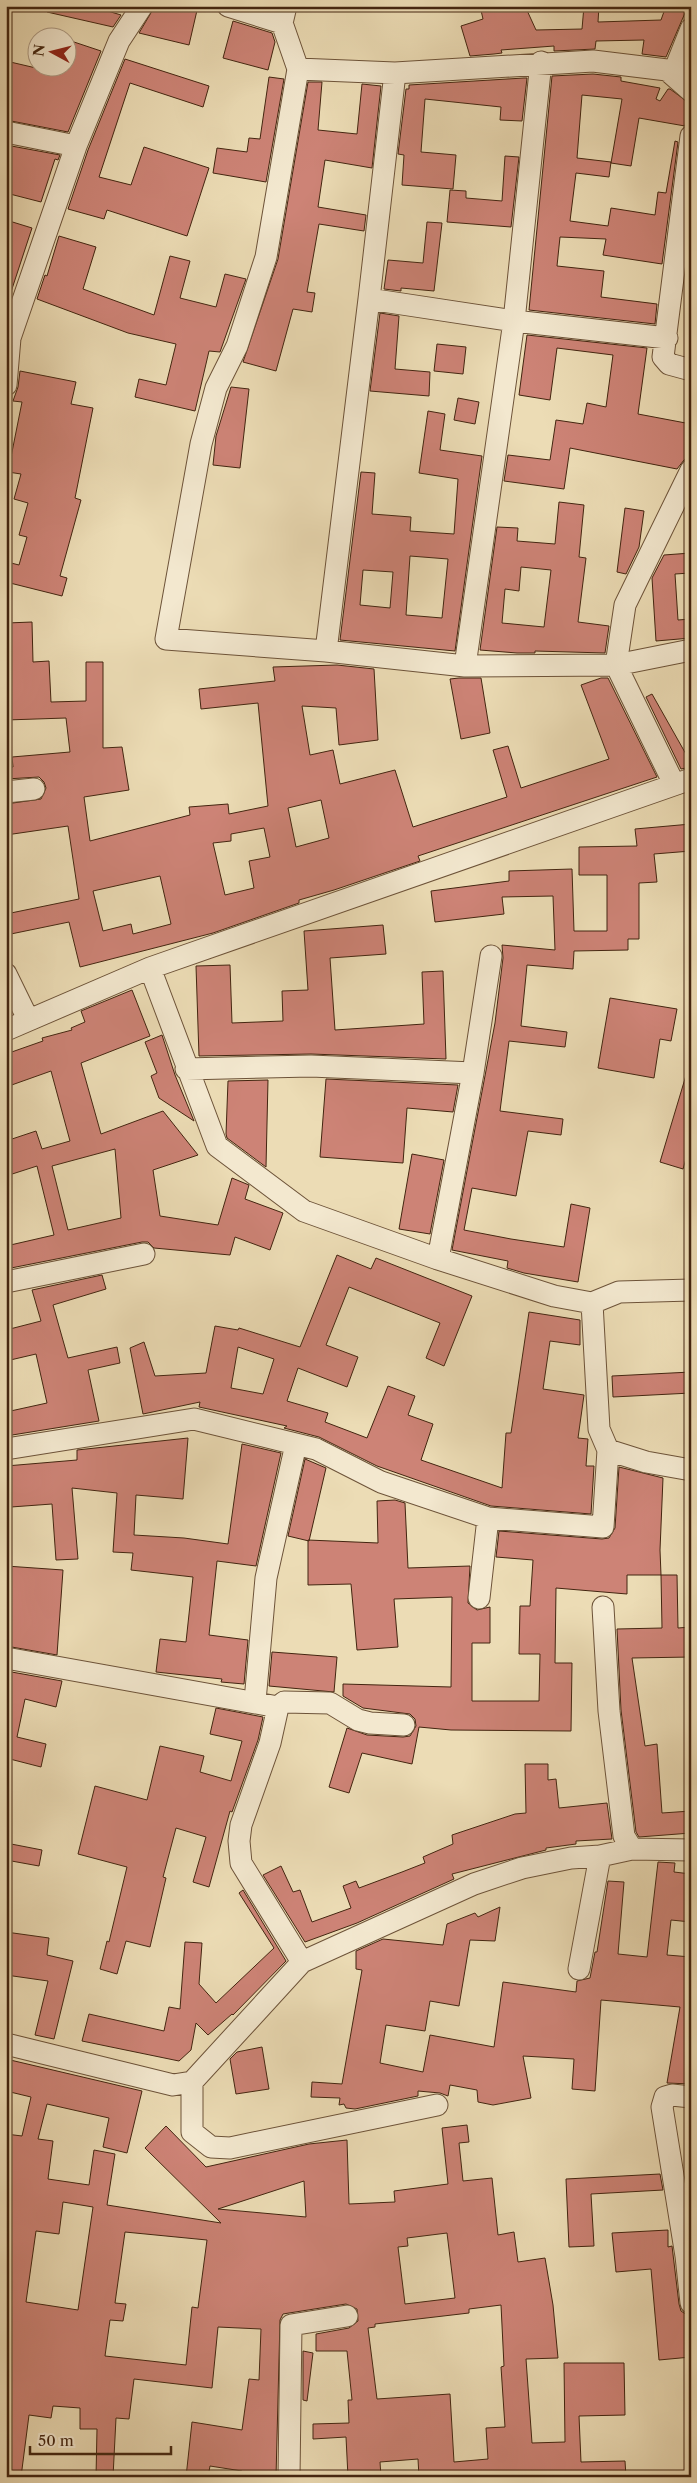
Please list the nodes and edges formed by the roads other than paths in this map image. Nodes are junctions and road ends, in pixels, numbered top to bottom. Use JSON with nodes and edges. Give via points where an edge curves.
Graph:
{"nodes":[{"id":1,"x":142,"y":6,"type":"edge"},
{"id":2,"x":228,"y":6,"type":"edge"},
{"id":3,"x":284,"y":14,"type":"edge"},
{"id":4,"x":691,"y":29,"type":"edge"},
{"id":5,"x":541,"y":62,"type":"junction"},
{"id":6,"x":298,"y":69,"type":"junction"},
{"id":7,"x":395,"y":72,"type":"junction"},
{"id":8,"x":673,"y":74,"type":"junction"},
{"id":9,"x":691,"y":91,"type":"edge"},
{"id":10,"x":6,"y":132,"type":"edge"},
{"id":11,"x":691,"y":136,"type":"edge"},
{"id":12,"x":76,"y":146,"type":"junction"},
{"id":13,"x":369,"y":299,"type":"junction"},
{"id":14,"x":514,"y":320,"type":"junction"},
{"id":15,"x":667,"y":338,"type":"junction"},
{"id":16,"x":691,"y":370,"type":"edge"},
{"id":17,"x":6,"y":385,"type":"edge"},
{"id":18,"x":691,"y":470,"type":"edge"},
{"id":19,"x":691,"y":650,"type":"edge"},
{"id":20,"x":326,"y":651,"type":"junction"},
{"id":21,"x":616,"y":665,"type":"junction"},
{"id":22,"x":465,"y":666,"type":"junction"},
{"id":23,"x":683,"y":782,"type":"edge"},
{"id":24,"x":34,"y":789,"type":"dead end"},
{"id":25,"x":6,"y":792,"type":"edge"},
{"id":26,"x":491,"y":956,"type":"dead end"},
{"id":27,"x":150,"y":968,"type":"junction"},
{"id":28,"x":6,"y":974,"type":"edge"},
{"id":29,"x":28,"y":1019,"type":"junction"},
{"id":30,"x":6,"y":1030,"type":"edge"},
{"id":31,"x":186,"y":1069,"type":"junction"},
{"id":32,"x":473,"y":1073,"type":"junction"},
{"id":33,"x":144,"y":1254,"type":"dead end"},
{"id":34,"x":438,"y":1259,"type":"junction"},
{"id":35,"x":6,"y":1282,"type":"edge"},
{"id":36,"x":691,"y":1290,"type":"edge"},
{"id":37,"x":592,"y":1303,"type":"junction"},
{"id":38,"x":296,"y":1444,"type":"junction"},
{"id":39,"x":6,"y":1449,"type":"edge"},
{"id":40,"x":608,"y":1450,"type":"junction"},
{"id":41,"x":691,"y":1470,"type":"edge"},
{"id":42,"x":488,"y":1518,"type":"junction"},
{"id":43,"x":479,"y":1598,"type":"dead end"},
{"id":44,"x":603,"y":1608,"type":"dead end"},
{"id":45,"x":6,"y":1658,"type":"edge"},
{"id":46,"x":255,"y":1701,"type":"junction"},
{"id":47,"x":278,"y":1706,"type":"junction"},
{"id":48,"x":404,"y":1725,"type":"dead end"},
{"id":49,"x":632,"y":1849,"type":"junction"},
{"id":50,"x":691,"y":1850,"type":"edge"},
{"id":51,"x":600,"y":1856,"type":"junction"},
{"id":52,"x":302,"y":1962,"type":"junction"},
{"id":53,"x":579,"y":1968,"type":"dead end"},
{"id":54,"x":6,"y":2044,"type":"edge"},
{"id":55,"x":192,"y":2082,"type":"junction"},
{"id":56,"x":691,"y":2097,"type":"edge"},
{"id":57,"x":437,"y":2106,"type":"dead end"},
{"id":58,"x":691,"y":2303,"type":"edge"},
{"id":59,"x":347,"y":2316,"type":"dead end"},
{"id":60,"x":289,"y":2477,"type":"edge"}],
"edges":[{"from":1,"to":12,"type":"street","via":[[119,41]]},
{"from":2,"to":3,"type":"street"},
{"from":3,"to":6,"type":"street"},
{"from":4,"to":8,"type":"street"},
{"from":5,"to":7,"type":"street"},
{"from":5,"to":8,"type":"street","via":[[593,61],[667,70]]},
{"from":5,"to":14,"type":"street"},
{"from":6,"to":7,"type":"street"},
{"from":6,"to":20,"type":"street","via":[[266,257],[237,346],[216,388],[201,444],[166,639]]},
{"from":7,"to":13,"type":"street"},
{"from":8,"to":9,"type":"street"},
{"from":10,"to":12,"type":"street"},
{"from":11,"to":15,"type":"street"},
{"from":12,"to":17,"type":"street","via":[[10,338]]},
{"from":13,"to":14,"type":"street"},
{"from":13,"to":20,"type":"street"},
{"from":14,"to":15,"type":"street"},
{"from":14,"to":22,"type":"street"},
{"from":15,"to":16,"type":"street","via":[[664,360]]},
{"from":18,"to":21,"type":"street","via":[[624,605]]},
{"from":19,"to":21,"type":"street"},
{"from":20,"to":22,"type":"street"},
{"from":21,"to":22,"type":"street"},
{"from":21,"to":23,"type":"street"},
{"from":23,"to":27,"type":"street"},
{"from":24,"to":25,"type":"street"},
{"from":26,"to":32,"type":"street"},
{"from":27,"to":29,"type":"street"},
{"from":27,"to":31,"type":"street","via":[[179,1041]]},
{"from":28,"to":29,"type":"street"},
{"from":29,"to":30,"type":"street"},
{"from":31,"to":32,"type":"street","via":[[311,1066]]},
{"from":31,"to":34,"type":"street","via":[[217,1146],[252,1173],[304,1211]]},
{"from":32,"to":34,"type":"street"},
{"from":33,"to":35,"type":"street"},
{"from":34,"to":37,"type":"street","via":[[554,1296]]},
{"from":36,"to":37,"type":"street","via":[[619,1292]]},
{"from":37,"to":40,"type":"street","via":[[599,1429]]},
{"from":38,"to":39,"type":"street","via":[[194,1419]]},
{"from":38,"to":42,"type":"street","via":[[316,1449],[381,1482]]},
{"from":38,"to":46,"type":"street","via":[[266,1578]]},
{"from":40,"to":41,"type":"street","via":[[646,1462]]},
{"from":40,"to":42,"type":"street","via":[[603,1527]]},
{"from":42,"to":43,"type":"street"},
{"from":44,"to":49,"type":"street","via":[[609,1711],[624,1836]]},
{"from":45,"to":46,"type":"street"},
{"from":46,"to":47,"type":"street"},
{"from":47,"to":48,"type":"street","via":[[284,1702],[330,1703],[364,1721]]},
{"from":47,"to":52,"type":"street","via":[[270,1743],[241,1825],[241,1863]]},
{"from":49,"to":50,"type":"street"},
{"from":49,"to":51,"type":"street"},
{"from":51,"to":52,"type":"street","via":[[522,1868],[474,1884]]},
{"from":51,"to":53,"type":"street"},
{"from":52,"to":55,"type":"street"},
{"from":54,"to":55,"type":"street","via":[[173,2085]]},
{"from":55,"to":57,"type":"street","via":[[192,2132],[211,2147],[230,2148]]},
{"from":56,"to":58,"type":"street","via":[[665,2097],[662,2107]]},
{"from":59,"to":60,"type":"street","via":[[291,2325]]}]}
